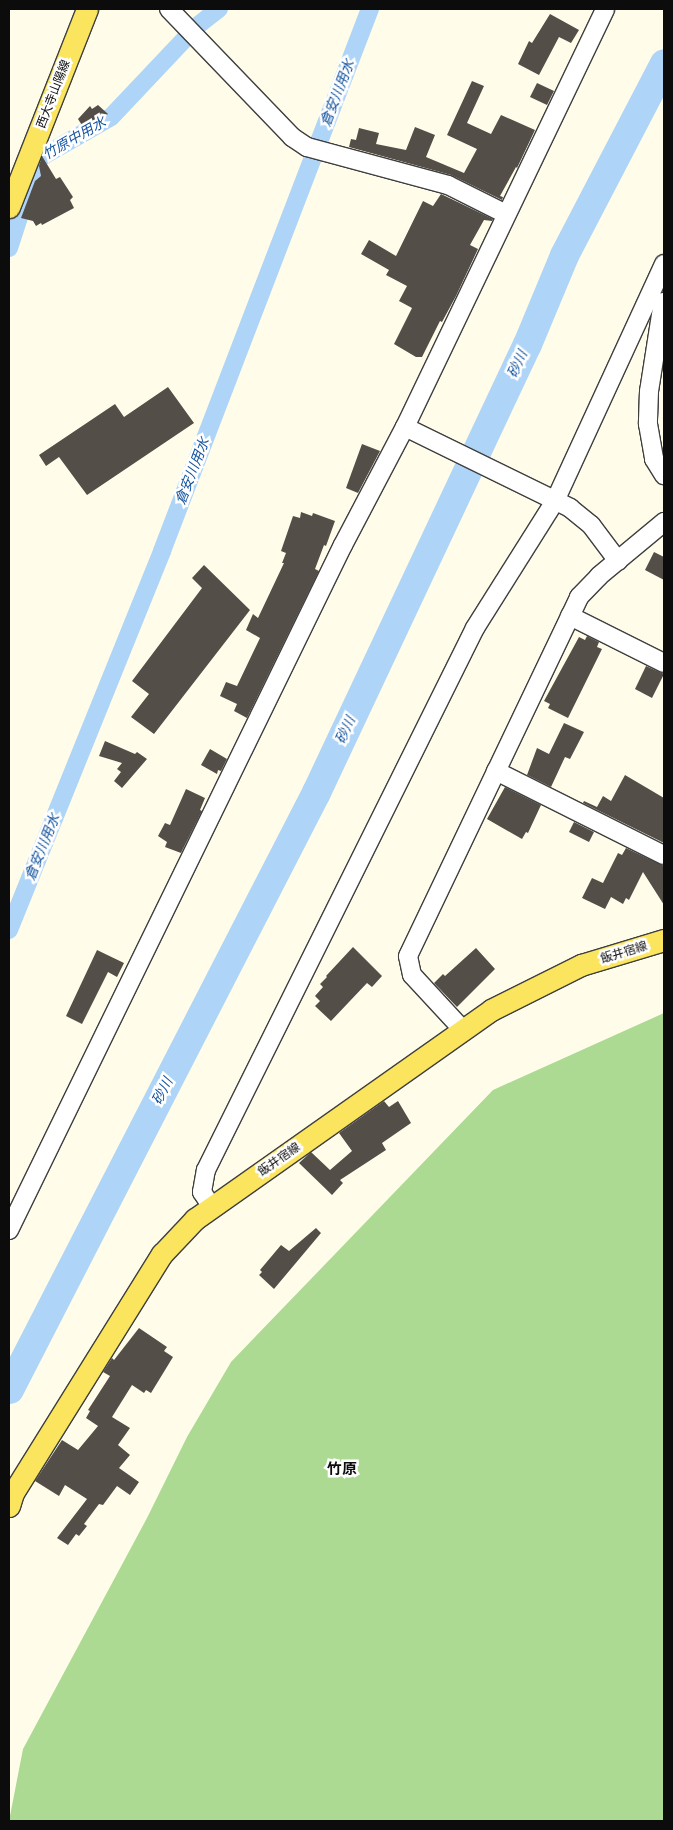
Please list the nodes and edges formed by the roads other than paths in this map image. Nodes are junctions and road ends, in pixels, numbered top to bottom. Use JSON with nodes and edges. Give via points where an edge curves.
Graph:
{"nodes":[{"id":1,"x":87,"y":9,"type":"edge"},
{"id":2,"x":169,"y":9,"type":"edge"},
{"id":3,"x":605,"y":9,"type":"edge"},
{"id":4,"x":9,"y":207,"type":"edge"},
{"id":5,"x":506,"y":214,"type":"junction"},
{"id":6,"x":664,"y":264,"type":"edge"},
{"id":7,"x":663,"y":302,"type":"dead end"},
{"id":8,"x":405,"y":427,"type":"junction"},
{"id":9,"x":664,"y":475,"type":"edge"},
{"id":10,"x":552,"y":499,"type":"junction"},
{"id":11,"x":664,"y":522,"type":"edge"},
{"id":12,"x":618,"y":560,"type":"junction"},
{"id":13,"x":570,"y":616,"type":"junction"},
{"id":14,"x":664,"y":663,"type":"edge"},
{"id":15,"x":496,"y":771,"type":"junction"},
{"id":16,"x":664,"y":855,"type":"edge"},
{"id":17,"x":664,"y":940,"type":"edge"},
{"id":18,"x":463,"y":1030,"type":"junction"},
{"id":19,"x":212,"y":1208,"type":"junction"},
{"id":20,"x":9,"y":1230,"type":"edge"},
{"id":21,"x":9,"y":1506,"type":"edge"}],
"edges":[{"from":1,"to":4,"type":"main road","name":"西大寺山陽線"},
{"from":2,"to":5,"type":"street","via":[[292,137],[307,147],[448,185]]},
{"from":3,"to":5,"type":"street"},
{"from":5,"to":8,"type":"street"},
{"from":6,"to":10,"type":"street"},
{"from":7,"to":9,"type":"street","via":[[649,391],[648,424],[654,459]]},
{"from":8,"to":10,"type":"street"},
{"from":8,"to":20,"type":"street","via":[[343,545]]},
{"from":10,"to":12,"type":"street","via":[[591,525]]},
{"from":10,"to":19,"type":"street","via":[[475,628],[206,1170],[202,1192]]},
{"from":11,"to":12,"type":"street"},
{"from":12,"to":13,"type":"street","via":[[579,597]]},
{"from":13,"to":14,"type":"street"},
{"from":13,"to":15,"type":"street"},
{"from":15,"to":16,"type":"street"},
{"from":15,"to":18,"type":"street","via":[[408,956],[412,975]]},
{"from":17,"to":18,"type":"main road","name":"飯井宿線","via":[[581,965],[491,1010]]},
{"from":18,"to":19,"type":"main road","name":"飯井宿線"},
{"from":19,"to":21,"type":"main road","name":"飯井宿線","via":[[195,1220],[162,1254],[13,1493]]}]}
